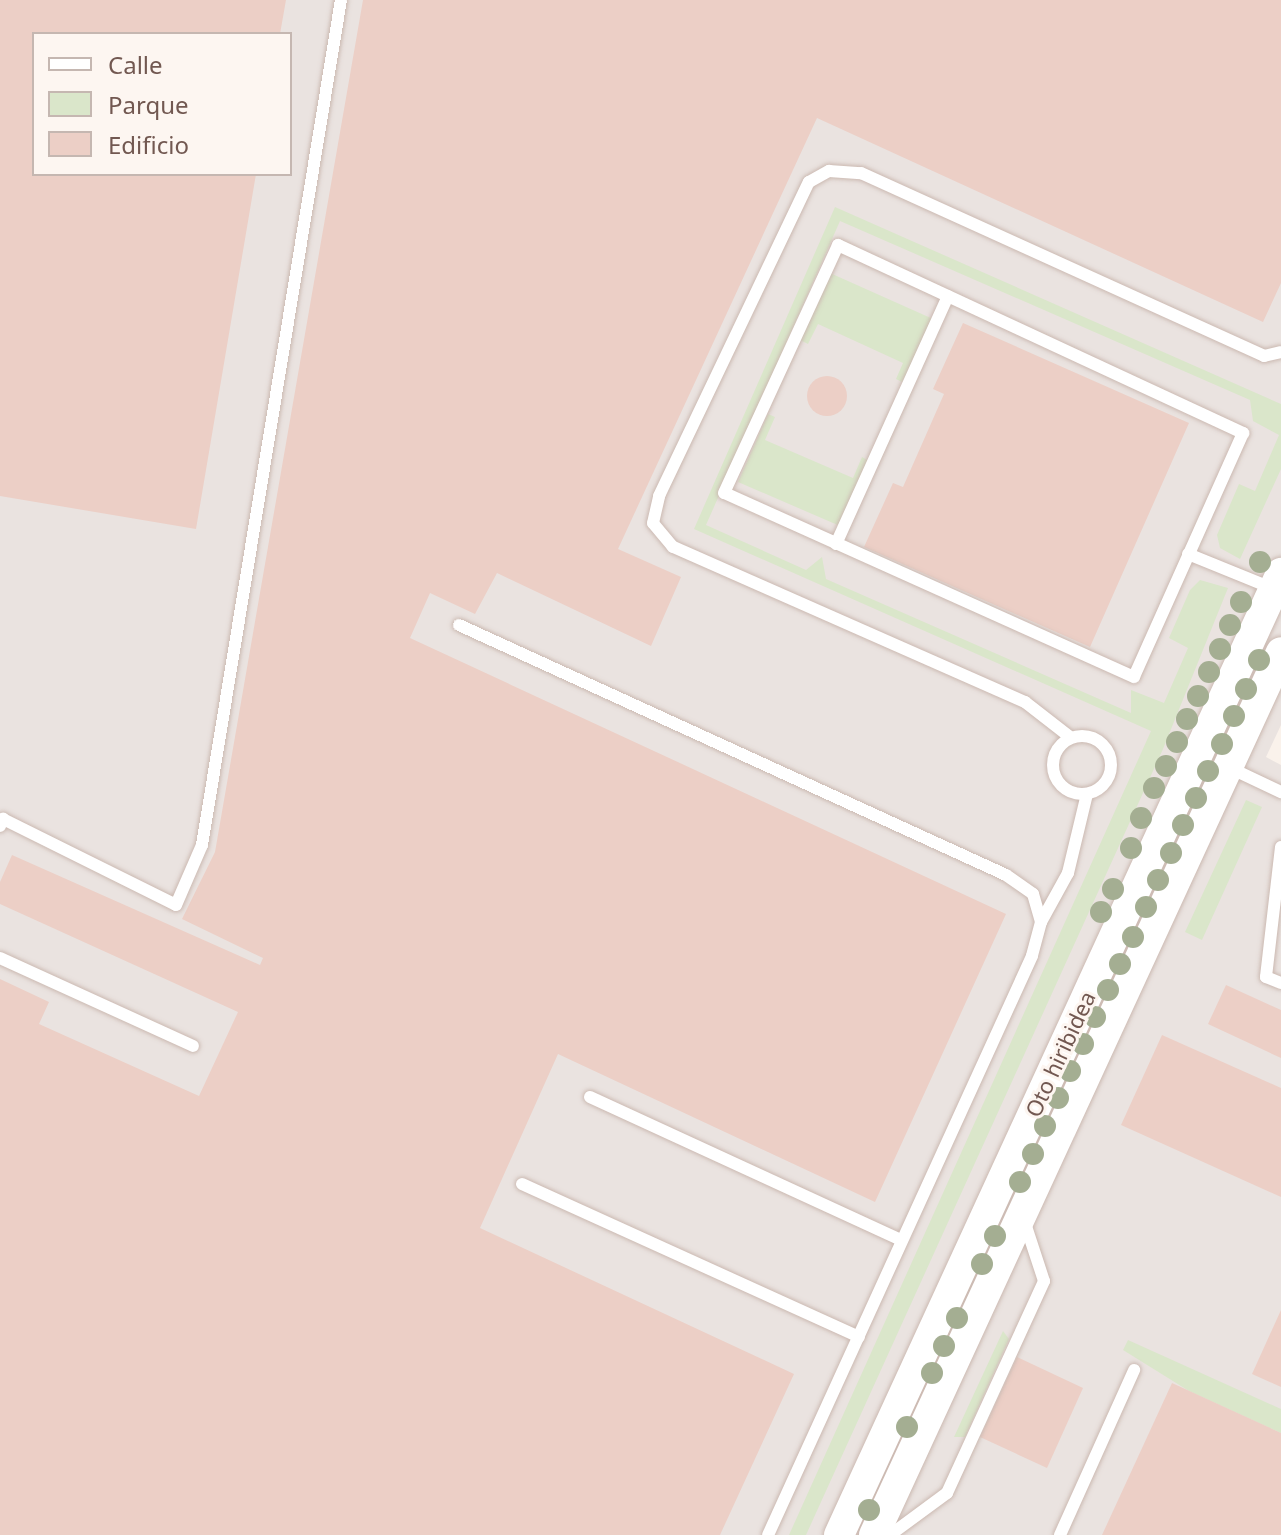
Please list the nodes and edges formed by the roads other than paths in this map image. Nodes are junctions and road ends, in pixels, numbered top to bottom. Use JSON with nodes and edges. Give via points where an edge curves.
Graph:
{"nodes":[{"id":1,"x":341,"y":0,"type":"edge"},
{"id":2,"x":948,"y":296,"type":"junction"},
{"id":3,"x":1281,"y":352,"type":"edge"},
{"id":4,"x":836,"y":544,"type":"junction"},
{"id":5,"x":1188,"y":554,"type":"junction"},
{"id":6,"x":1278,"y":581,"type":"edge"},
{"id":7,"x":459,"y":625,"type":"dead end"},
{"id":8,"x":1281,"y":652,"type":"edge"},
{"id":9,"x":1070,"y":737,"type":"junction"},
{"id":10,"x":1228,"y":767,"type":"junction"},
{"id":11,"x":1281,"y":792,"type":"edge"},
{"id":12,"x":1087,"y":794,"type":"junction"},
{"id":13,"x":0,"y":826,"type":"edge"},
{"id":14,"x":1281,"y":847,"type":"edge"},
{"id":15,"x":1041,"y":922,"type":"junction"},
{"id":16,"x":0,"y":958,"type":"edge"},
{"id":17,"x":1281,"y":983,"type":"edge"},
{"id":18,"x":193,"y":1046,"type":"dead end"},
{"id":19,"x":590,"y":1097,"type":"dead end"},
{"id":20,"x":522,"y":1184,"type":"dead end"},
{"id":21,"x":1022,"y":1214,"type":"junction"},
{"id":22,"x":901,"y":1240,"type":"junction"},
{"id":23,"x":859,"y":1337,"type":"junction"},
{"id":24,"x":1134,"y":1370,"type":"dead end"},
{"id":25,"x":768,"y":1535,"type":"edge"},
{"id":26,"x":839,"y":1535,"type":"edge"},
{"id":27,"x":874,"y":1535,"type":"edge"},
{"id":28,"x":890,"y":1535,"type":"edge"},
{"id":29,"x":1060,"y":1535,"type":"edge"}],
"edges":[{"from":1,"to":13,"type":"lane","via":[[202,845],[176,905],[3,819]]},
{"from":2,"to":4,"type":"lane"},
{"from":2,"to":4,"type":"lane","via":[[838,245],[724,493]]},
{"from":2,"to":5,"type":"lane","via":[[1243,433]]},
{"from":3,"to":9,"type":"lane","via":[[1264,356],[861,173],[829,171],[809,182],[659,496],[653,523],[673,547],[1025,702]]},
{"from":4,"to":5,"type":"lane","via":[[1134,677]]},
{"from":5,"to":6,"type":"lane"},
{"from":6,"to":26,"type":"street","name":"Oto hiribidea"},
{"from":7,"to":15,"type":"lane","via":[[1006,875],[1033,894]]},
{"from":8,"to":10,"type":"street","name":"Oto hiribidea"},
{"from":9,"to":12,"type":"lane","via":[[1057,749],[1058,781]]},
{"from":9,"to":12,"type":"lane","via":[[1102,742],[1111,756],[1102,787]]},
{"from":10,"to":11,"type":"lane"},
{"from":10,"to":21,"type":"street","name":"Oto hiribidea"},
{"from":12,"to":15,"type":"lane","via":[[1068,873]]},
{"from":14,"to":17,"type":"lane","via":[[1266,977]]},
{"from":15,"to":22,"type":"lane"},
{"from":16,"to":18,"type":"lane"},
{"from":19,"to":22,"type":"lane"},
{"from":20,"to":23,"type":"lane"},
{"from":21,"to":27,"type":"street","name":"Oto hiribidea"},
{"from":21,"to":28,"type":"lane","via":[[1044,1281],[947,1493]]},
{"from":22,"to":23,"type":"lane"},
{"from":23,"to":25,"type":"lane"},
{"from":24,"to":29,"type":"lane"}]}
